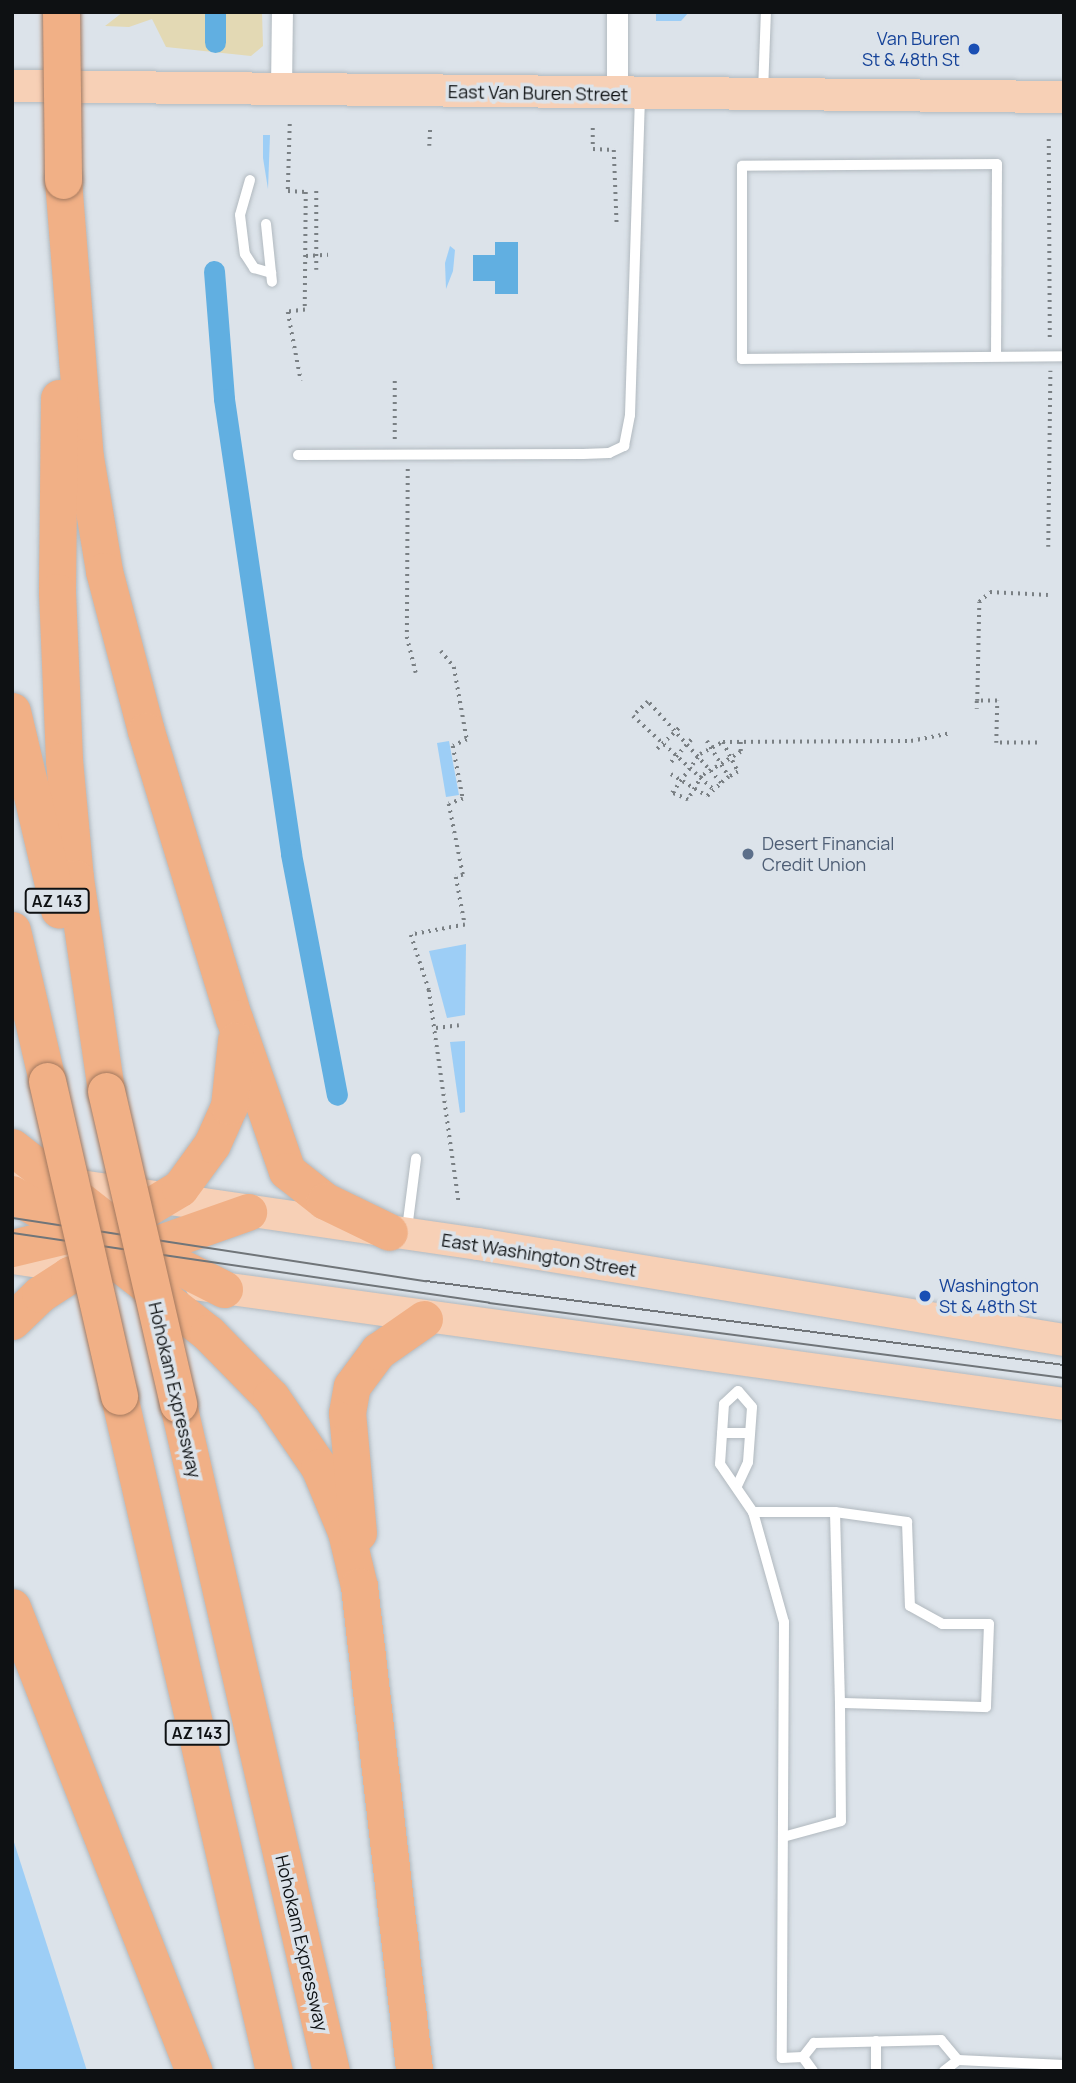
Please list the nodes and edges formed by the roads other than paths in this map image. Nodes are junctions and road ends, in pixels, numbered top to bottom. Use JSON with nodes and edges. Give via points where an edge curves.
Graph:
{"nodes":[{"id":1,"x":61,"y":12,"type":"edge"},
{"id":2,"x":282,"y":12,"type":"edge"},
{"id":3,"x":617,"y":12,"type":"edge"},
{"id":4,"x":766,"y":12,"type":"edge"},
{"id":5,"x":12,"y":86,"type":"edge"},
{"id":6,"x":281,"y":89,"type":"junction"},
{"id":7,"x":629,"y":94,"type":"junction"},
{"id":8,"x":763,"y":95,"type":"junction"},
{"id":9,"x":1064,"y":97,"type":"edge"},
{"id":10,"x":63,"y":180,"type":"junction"},
{"id":11,"x":250,"y":180,"type":"dead end"},
{"id":12,"x":266,"y":223,"type":"dead end"},
{"id":13,"x":996,"y":356,"type":"junction"},
{"id":14,"x":1064,"y":356,"type":"edge"},
{"id":15,"x":298,"y":455,"type":"dead end"},
{"id":16,"x":12,"y":711,"type":"edge"},
{"id":17,"x":12,"y":930,"type":"edge"},
{"id":18,"x":234,"y":1018,"type":"junction"},
{"id":19,"x":106,"y":1091,"type":"junction"},
{"id":20,"x":12,"y":1147,"type":"edge"},
{"id":21,"x":416,"y":1159,"type":"dead end"},
{"id":22,"x":12,"y":1177,"type":"edge"},
{"id":23,"x":58,"y":1183,"type":"junction"},
{"id":24,"x":12,"y":1194,"type":"edge"},
{"id":25,"x":166,"y":1200,"type":"junction"},
{"id":26,"x":248,"y":1212,"type":"junction"},
{"id":27,"x":398,"y":1233,"type":"junction"},
{"id":28,"x":12,"y":1248,"type":"edge"},
{"id":29,"x":111,"y":1251,"type":"junction"},
{"id":30,"x":12,"y":1258,"type":"edge"},
{"id":31,"x":224,"y":1289,"type":"joint"},
{"id":32,"x":424,"y":1319,"type":"junction"},
{"id":33,"x":12,"y":1321,"type":"edge"},
{"id":34,"x":1064,"y":1340,"type":"edge"},
{"id":35,"x":739,"y":1376,"type":"junction"},
{"id":36,"x":1064,"y":1404,"type":"edge"},
{"id":37,"x":722,"y":1433,"type":"junction"},
{"id":38,"x":750,"y":1433,"type":"junction"},
{"id":39,"x":737,"y":1486,"type":"junction"},
{"id":40,"x":753,"y":1512,"type":"junction"},
{"id":41,"x":835,"y":1512,"type":"junction"},
{"id":42,"x":359,"y":1586,"type":"junction"},
{"id":43,"x":12,"y":1607,"type":"edge"},
{"id":44,"x":840,"y":1703,"type":"junction"},
{"id":45,"x":783,"y":1837,"type":"junction"},
{"id":46,"x":876,"y":2041,"type":"junction"},
{"id":47,"x":803,"y":2057,"type":"junction"},
{"id":48,"x":958,"y":2060,"type":"junction"},
{"id":49,"x":1064,"y":2065,"type":"edge"},
{"id":50,"x":194,"y":2071,"type":"edge"},
{"id":51,"x":274,"y":2071,"type":"edge"},
{"id":52,"x":331,"y":2071,"type":"edge"},
{"id":53,"x":414,"y":2071,"type":"edge"},
{"id":54,"x":813,"y":2071,"type":"edge"},
{"id":55,"x":876,"y":2071,"type":"edge"},
{"id":56,"x":944,"y":2071,"type":"edge"}],
"edges":[{"from":1,"to":10,"type":"highway","bridge":true},
{"from":2,"to":6,"type":"street"},
{"from":3,"to":7,"type":"street"},
{"from":4,"to":8,"type":"lane"},
{"from":5,"to":6,"type":"main road","name":"East Van Buren Street"},
{"from":6,"to":7,"type":"main road","name":"East Van Buren Street"},
{"from":7,"to":8,"type":"main road","name":"East Van Buren Street"},
{"from":7,"to":15,"type":"lane","via":[[638,146],[630,415],[624,446],[609,453],[583,454]]},
{"from":8,"to":9,"type":"main road","name":"East Van Buren Street"},
{"from":10,"to":18,"type":"highway","via":[[83,432],[104,571],[146,731]]},
{"from":10,"to":19,"type":"highway","via":[[57,592],[61,701],[75,878]]},
{"from":11,"to":12,"type":"lane","via":[[240,215],[245,254],[254,268],[272,278]]},
{"from":13,"to":13,"type":"lane","via":[[742,359],[742,166],[997,164]]},
{"from":13,"to":14,"type":"lane"},
{"from":16,"to":19,"type":"highway","name":"Hohokam Expressway","number":"AZ 143"},
{"from":17,"to":51,"type":"highway","number":"AZ 143","bridge":true},
{"from":18,"to":25,"type":"highway","via":[[237,1057],[229,1106],[202,1161]]},
{"from":18,"to":27,"type":"highway","via":[[287,1171],[325,1201]]},
{"from":19,"to":52,"type":"highway","name":"Hohokam Expressway","number":"AZ 143","bridge":true},
{"from":20,"to":23,"type":"highway"},
{"from":21,"to":27,"type":"lane"},
{"from":22,"to":23,"type":"main road","name":"East Washington Street"},
{"from":23,"to":25,"type":"main road","name":"East Washington Street"},
{"from":23,"to":29,"type":"highway"},
{"from":24,"to":29,"type":"highway"},
{"from":25,"to":26,"type":"main road","name":"East Washington Street"},
{"from":25,"to":29,"type":"highway"},
{"from":26,"to":27,"type":"main road","name":"East Washington Street"},
{"from":26,"to":29,"type":"highway"},
{"from":27,"to":34,"type":"main road","name":"East Washington Street"},
{"from":28,"to":29,"type":"highway"},
{"from":29,"to":30,"type":"main road"},
{"from":29,"to":31,"type":"highway"},
{"from":29,"to":33,"type":"highway","via":[[54,1283]]},
{"from":29,"to":42,"type":"highway","via":[[227,1351],[298,1432],[337,1508]]},
{"from":31,"to":32,"type":"main road"},
{"from":32,"to":35,"type":"main road"},
{"from":32,"to":42,"type":"highway","via":[[378,1351],[359,1373],[348,1399],[358,1504]]},
{"from":35,"to":36,"type":"main road"},
{"from":35,"to":37,"type":"lane","via":[[724,1404]]},
{"from":35,"to":38,"type":"lane","via":[[752,1407]]},
{"from":37,"to":38,"type":"lane"},
{"from":37,"to":39,"type":"lane","via":[[720,1464]]},
{"from":38,"to":39,"type":"lane","via":[[748,1462]]},
{"from":39,"to":40,"type":"lane"},
{"from":40,"to":41,"type":"lane"},
{"from":40,"to":45,"type":"lane","via":[[784,1622]]},
{"from":41,"to":44,"type":"lane"},
{"from":41,"to":44,"type":"lane","via":[[907,1522],[910,1606],[942,1623],[989,1623],[986,1707]]},
{"from":42,"to":53,"type":"highway"},
{"from":43,"to":50,"type":"highway"},
{"from":44,"to":45,"type":"lane","via":[[841,1821]]},
{"from":45,"to":47,"type":"lane","via":[[782,2058]]},
{"from":46,"to":47,"type":"lane","via":[[814,2043]]},
{"from":46,"to":48,"type":"lane","via":[[941,2040]]},
{"from":46,"to":55,"type":"lane"},
{"from":47,"to":54,"type":"lane"},
{"from":48,"to":49,"type":"lane"},
{"from":48,"to":56,"type":"lane"}]}
